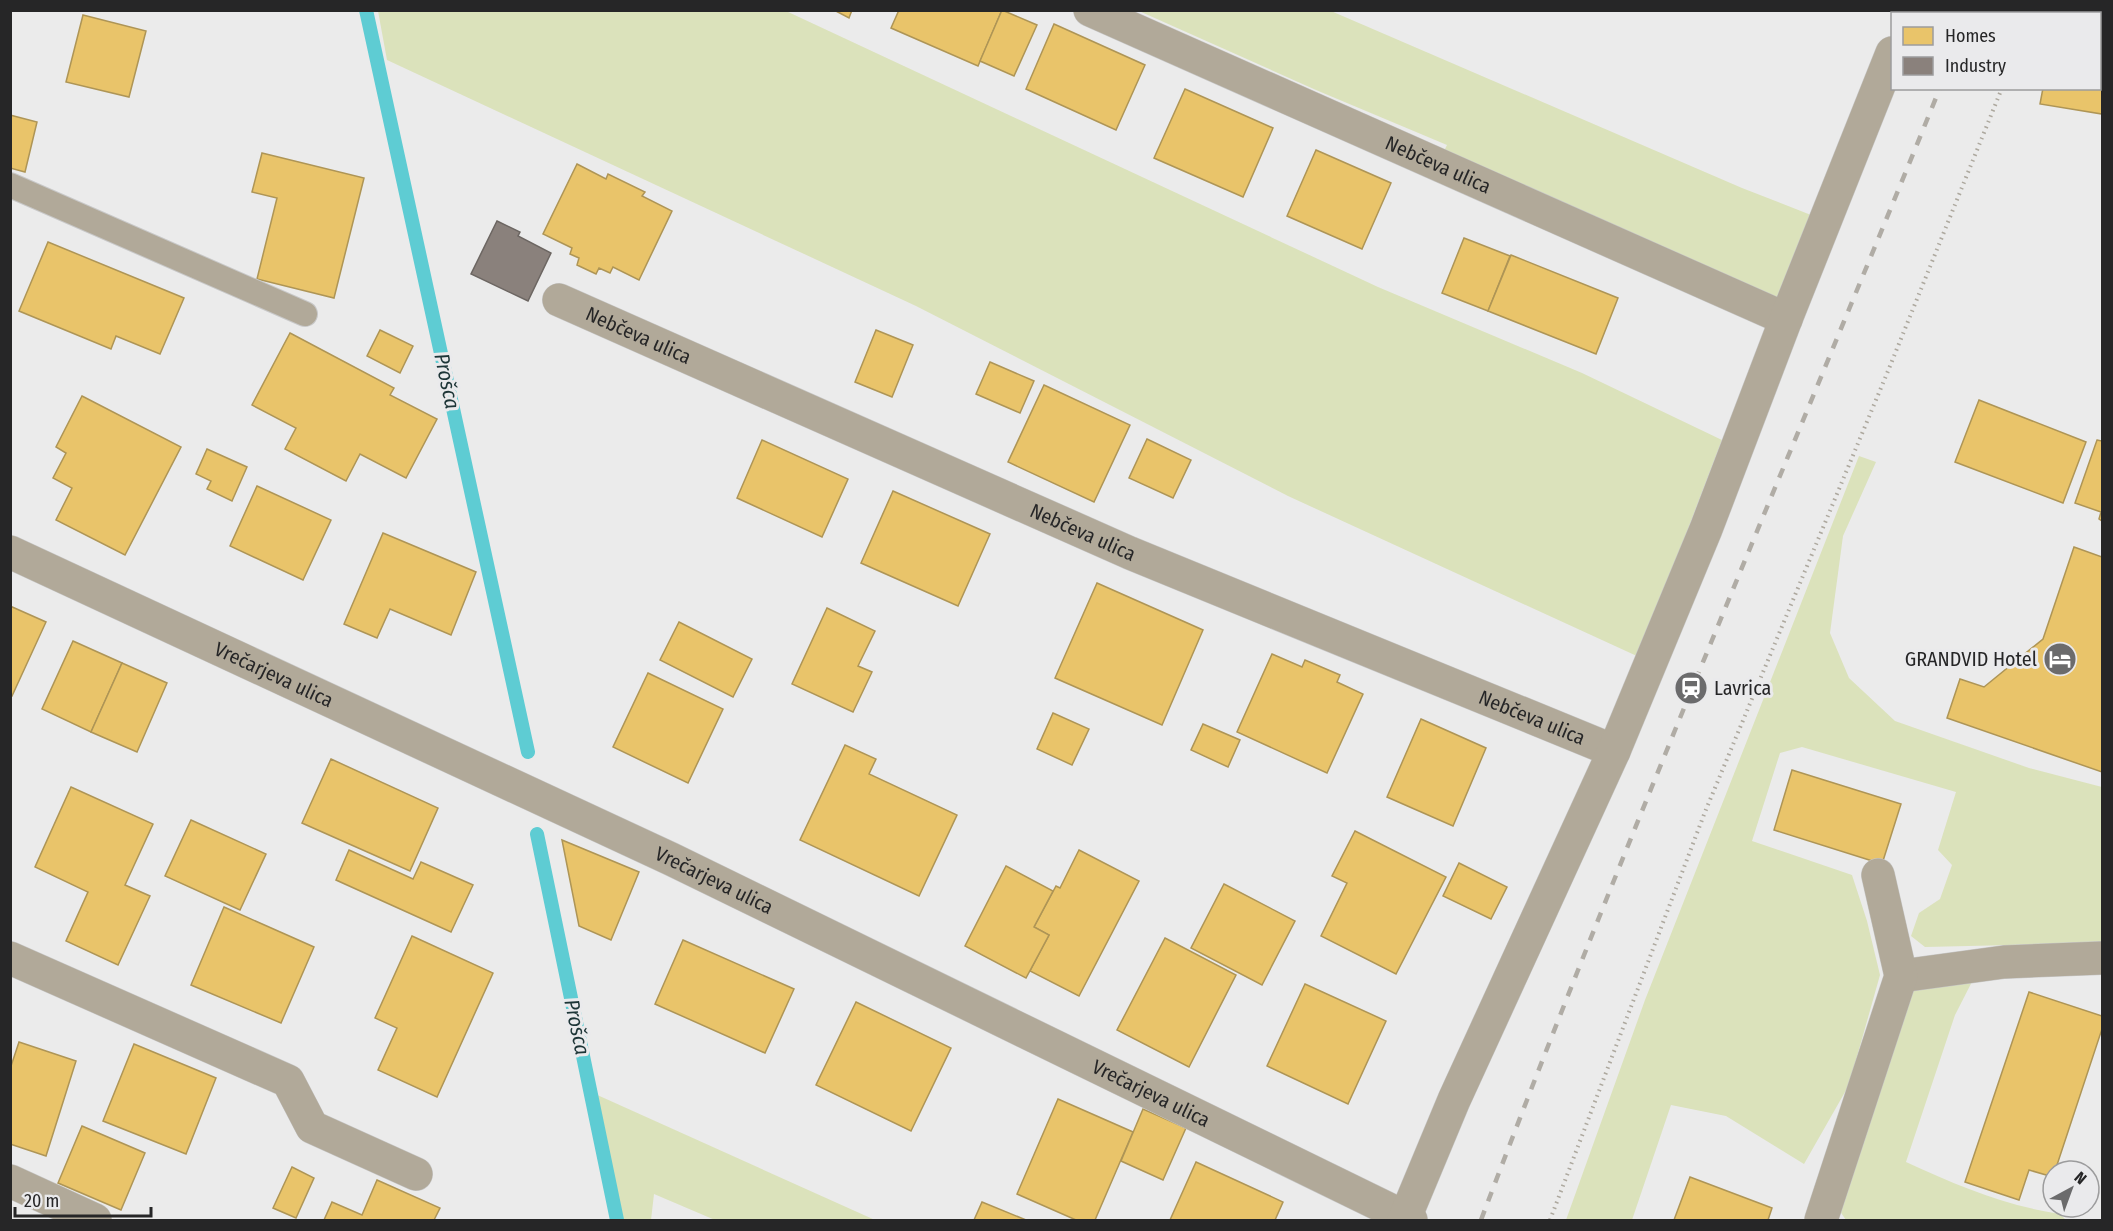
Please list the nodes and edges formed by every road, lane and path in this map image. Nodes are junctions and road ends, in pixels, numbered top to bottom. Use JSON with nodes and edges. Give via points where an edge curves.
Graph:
{"nodes":[{"id":1,"x":1090,"y":10,"type":"edge"},
{"id":2,"x":1891,"y":58,"type":"edge"},
{"id":3,"x":2001,"y":90,"type":"edge"},
{"id":4,"x":10,"y":185,"type":"edge"},
{"id":5,"x":559,"y":300,"type":"dead end"},
{"id":6,"x":305,"y":314,"type":"dead end"},
{"id":7,"x":1786,"y":319,"type":"junction"},
{"id":8,"x":10,"y":552,"type":"edge"},
{"id":9,"x":1614,"y":751,"type":"junction"},
{"id":10,"x":1878,"y":875,"type":"dead end"},
{"id":11,"x":10,"y":958,"type":"edge"},
{"id":12,"x":2103,"y":958,"type":"edge"},
{"id":13,"x":1901,"y":976,"type":"junction"},
{"id":14,"x":416,"y":1174,"type":"dead end"},
{"id":15,"x":10,"y":1181,"type":"edge"},
{"id":16,"x":1407,"y":1220,"type":"edge"},
{"id":17,"x":95,"y":1221,"type":"edge"},
{"id":18,"x":1550,"y":1221,"type":"edge"},
{"id":19,"x":1821,"y":1221,"type":"edge"}],
"edges":[{"from":1,"to":7,"type":"street","name":"Nebčeva ulica"},
{"from":2,"to":7,"type":"street"},
{"from":3,"to":18,"type":"path","via":[[1705,812]]},
{"from":4,"to":6,"type":"lane"},
{"from":5,"to":9,"type":"street","name":"Nebčeva ulica","via":[[1130,553]]},
{"from":7,"to":9,"type":"street","via":[[1706,529]]},
{"from":8,"to":16,"type":"street","name":"Vrečarjeva ulica","via":[[671,860]]},
{"from":9,"to":16,"type":"street","via":[[1454,1100]]},
{"from":10,"to":13,"type":"street"},
{"from":11,"to":14,"type":"street","via":[[288,1081],[312,1126]]},
{"from":12,"to":13,"type":"street","via":[[2004,962]]},
{"from":13,"to":19,"type":"street"},
{"from":15,"to":17,"type":"street"}]}
